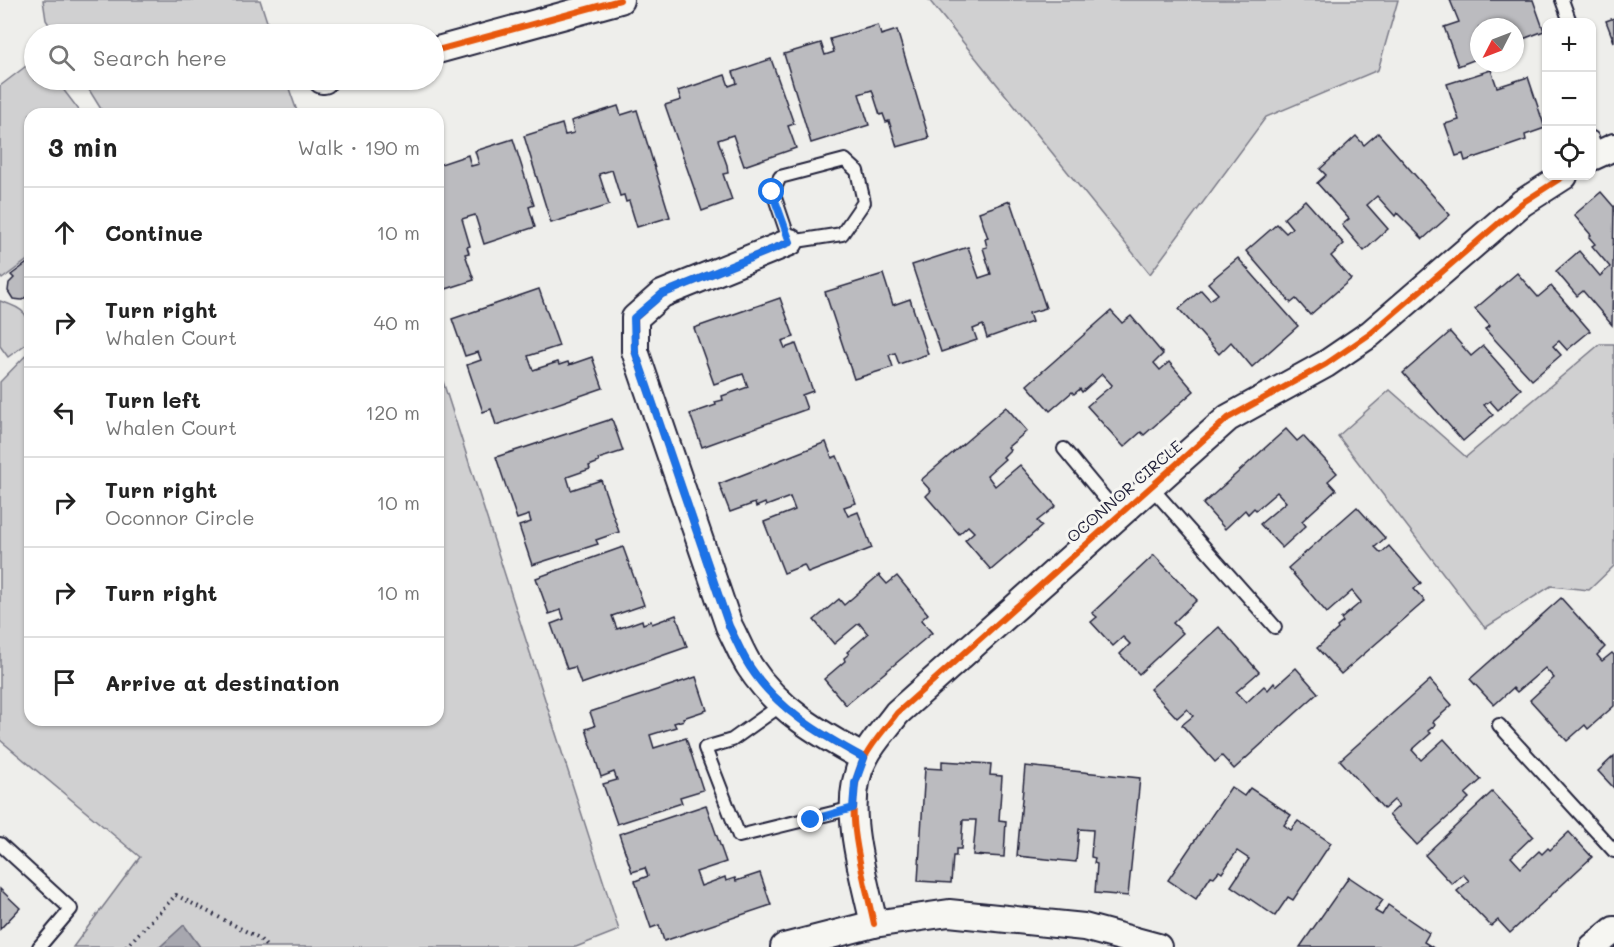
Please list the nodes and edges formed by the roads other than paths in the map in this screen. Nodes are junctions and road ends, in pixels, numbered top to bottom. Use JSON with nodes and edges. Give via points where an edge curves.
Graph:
{"nodes":[{"id":1,"x":620,"y":0,"type":"edge"},
{"id":2,"x":1562,"y":0,"type":"edge"},
{"id":3,"x":1568,"y":18,"type":"edge"},
{"id":4,"x":444,"y":48,"type":"edge"},
{"id":5,"x":1558,"y":180,"type":"edge"},
{"id":6,"x":790,"y":242,"type":"junction"},
{"id":7,"x":1064,"y":449,"type":"dead end"},
{"id":8,"x":1150,"y":486,"type":"junction"},
{"id":9,"x":1118,"y":514,"type":"junction"},
{"id":10,"x":1275,"y":627,"type":"dead end"},
{"id":11,"x":781,"y":705,"type":"junction"},
{"id":12,"x":1499,"y":725,"type":"dead end"},
{"id":13,"x":864,"y":758,"type":"junction"},
{"id":14,"x":853,"y":808,"type":"junction"},
{"id":15,"x":0,"y":844,"type":"edge"},
{"id":16,"x":1614,"y":851,"type":"edge"},
{"id":17,"x":874,"y":924,"type":"junction"},
{"id":18,"x":1614,"y":930,"type":"edge"},
{"id":19,"x":39,"y":947,"type":"edge"},
{"id":20,"x":784,"y":947,"type":"edge"},
{"id":21,"x":1158,"y":947,"type":"edge"},
{"id":22,"x":1593,"y":947,"type":"edge"}],
"edges":[{"from":1,"to":4,"type":"street"},
{"from":2,"to":3,"type":"lane"},
{"from":5,"to":8,"type":"street","name":"OCONNOR CIRCLE","via":[[1522,203],[1370,334],[1326,364],[1228,418]]},
{"from":6,"to":6,"type":"lane","via":[[842,234],[864,202],[856,171],[845,160],[780,177],[772,192]]},
{"from":6,"to":11,"type":"street","via":[[662,294],[634,318],[635,351],[729,626],[749,667]]},
{"from":7,"to":9,"type":"lane"},
{"from":8,"to":9,"type":"street","name":"OCONNOR CIRCLE"},
{"from":8,"to":10,"type":"lane"},
{"from":9,"to":13,"type":"street","name":"OCONNOR CIRCLE","via":[[897,713]]},
{"from":11,"to":13,"type":"street","via":[[820,734]]},
{"from":11,"to":14,"type":"lane","via":[[732,740],[705,748],[739,836]]},
{"from":12,"to":16,"type":"lane"},
{"from":13,"to":14,"type":"street","name":"OCONNOR CIRCLE","via":[[855,783]]},
{"from":14,"to":17,"type":"street","name":"OCONNOR CIRCLE"},
{"from":15,"to":19,"type":"lane","via":[[71,909]]},
{"from":17,"to":20,"type":"street"},
{"from":17,"to":21,"type":"street","via":[[949,913],[1084,927]]},
{"from":18,"to":22,"type":"street"}]}
